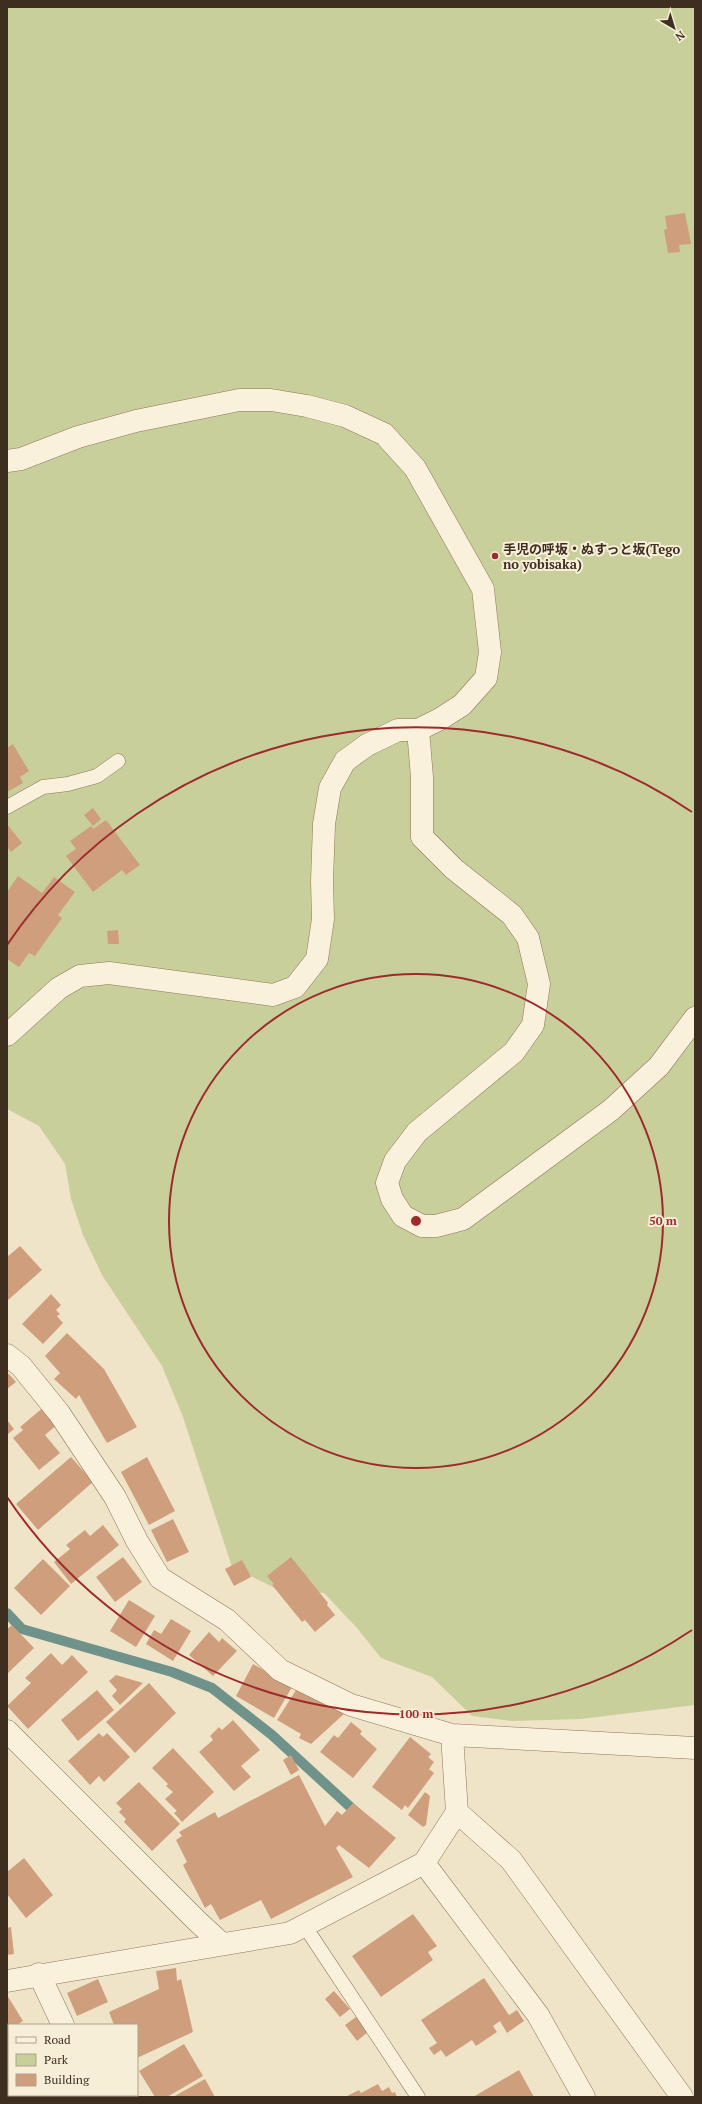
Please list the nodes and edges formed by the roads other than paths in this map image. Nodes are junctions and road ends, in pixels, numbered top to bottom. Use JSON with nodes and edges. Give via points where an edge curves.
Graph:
{"nodes":[{"id":1,"x":7,"y":461,"type":"edge"},
{"id":2,"x":418,"y":730,"type":"junction"},
{"id":3,"x":118,"y":761,"type":"dead end"},
{"id":4,"x":7,"y":807,"type":"edge"},
{"id":5,"x":695,"y":1018,"type":"edge"},
{"id":6,"x":7,"y":1035,"type":"edge"},
{"id":7,"x":7,"y":1355,"type":"edge"},
{"id":8,"x":7,"y":1731,"type":"edge"},
{"id":9,"x":452,"y":1735,"type":"junction"},
{"id":10,"x":695,"y":1748,"type":"edge"},
{"id":11,"x":457,"y":1812,"type":"junction"},
{"id":12,"x":424,"y":1863,"type":"junction"},
{"id":13,"x":304,"y":1925,"type":"junction"},
{"id":14,"x":222,"y":1944,"type":"junction"},
{"id":15,"x":39,"y":1974,"type":"junction"},
{"id":16,"x":7,"y":1981,"type":"edge"},
{"id":17,"x":63,"y":2024,"type":"edge"},
{"id":18,"x":418,"y":2097,"type":"edge"},
{"id":19,"x":584,"y":2097,"type":"edge"},
{"id":20,"x":682,"y":2097,"type":"edge"}],
"edges":[{"from":1,"to":2,"type":"street","via":[[21,459],[78,437],[136,421],[239,400],[272,400],[307,406],[345,416],[384,434],[415,468],[461,548],[483,589],[488,623],[490,652],[486,678],[462,705]]},
{"from":2,"to":5,"type":"street","via":[[422,777],[422,837],[454,869],[512,915],[528,938],[539,984],[534,1025],[514,1052],[417,1132],[395,1161],[387,1183],[392,1199],[403,1216],[422,1226],[436,1226],[463,1219],[611,1110],[659,1066]]},
{"from":2,"to":6,"type":"street","via":[[398,730],[367,745],[345,761],[330,788],[324,824],[323,919],[317,959],[295,987],[273,995],[109,973],[80,976],[59,988]]},
{"from":3,"to":4,"type":"lane","via":[[97,776],[68,784],[43,787]]},
{"from":7,"to":9,"type":"street","via":[[21,1366],[59,1413],[115,1497],[160,1578],[227,1620],[280,1670],[351,1705]]},
{"from":8,"to":14,"type":"street"},
{"from":9,"to":10,"type":"street"},
{"from":9,"to":11,"type":"street"},
{"from":11,"to":12,"type":"street"},
{"from":11,"to":20,"type":"street","via":[[511,1860]]},
{"from":12,"to":13,"type":"street"},
{"from":12,"to":19,"type":"street","via":[[538,2015]]},
{"from":13,"to":14,"type":"street","via":[[290,1933]]},
{"from":13,"to":18,"type":"lane"},
{"from":14,"to":15,"type":"street"},
{"from":15,"to":16,"type":"street"},
{"from":15,"to":17,"type":"street"}]}
